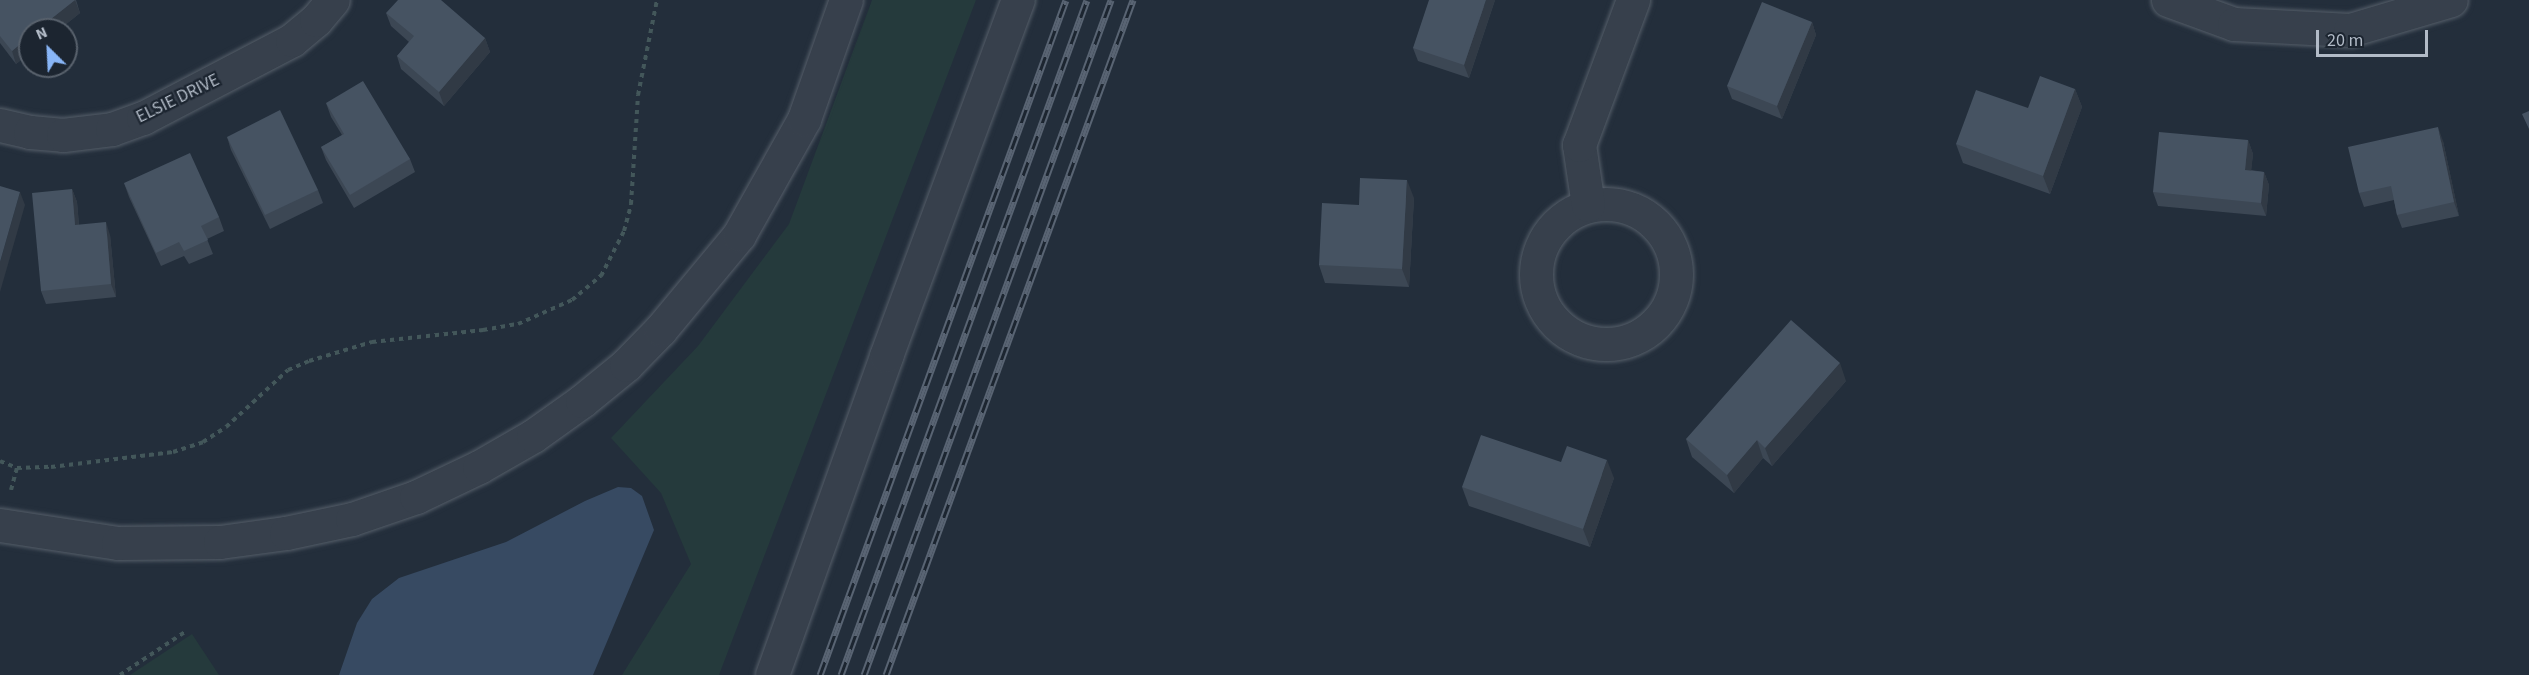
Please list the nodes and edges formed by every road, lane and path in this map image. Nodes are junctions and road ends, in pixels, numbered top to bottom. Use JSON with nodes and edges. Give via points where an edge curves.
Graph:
{"nodes":[{"id":1,"x":333,"y":0,"type":"edge"},
{"id":2,"x":657,"y":0,"type":"edge"},
{"id":3,"x":846,"y":0,"type":"edge"},
{"id":4,"x":1018,"y":0,"type":"edge"},
{"id":5,"x":1633,"y":0,"type":"edge"},
{"id":6,"x":2168,"y":0,"type":"edge"},
{"id":7,"x":2451,"y":0,"type":"edge"},
{"id":8,"x":0,"y":125,"type":"edge"},
{"id":9,"x":1588,"y":205,"type":"junction"},
{"id":10,"x":0,"y":461,"type":"edge"},
{"id":11,"x":0,"y":525,"type":"edge"},
{"id":12,"x":185,"y":632,"type":"dead end"},
{"id":13,"x":120,"y":675,"type":"edge"},
{"id":14,"x":772,"y":675,"type":"edge"}],
"edges":[{"from":1,"to":8,"type":"street","name":"ELSIE DRIVE","via":[[292,40],[144,118],[112,129],[63,135]]},
{"from":2,"to":10,"type":"path","via":[[638,95],[631,204],[624,231],[601,276],[572,300],[518,324],[372,342],[309,361],[288,370],[226,427],[203,442],[173,452],[51,467],[17,468]]},
{"from":3,"to":11,"type":"street","via":[[804,119],[739,235],[668,322],[626,365],[533,436],[416,497],[352,519],[286,533],[220,542],[118,543]]},
{"from":4,"to":14,"type":"street"},
{"from":5,"to":9,"type":"street","via":[[1579,145]]},
{"from":6,"to":7,"type":"street","via":[[2234,24],[2350,30]]},
{"from":9,"to":9,"type":"street","via":[[1564,217],[1544,238],[1536,259],[1536,289],[1544,310],[1558,327],[1577,339],[1598,345],[1620,344],[1648,332],[1667,309],[1675,289],[1677,267],[1671,245],[1659,227],[1641,212],[1613,204]]},
{"from":12,"to":13,"type":"path"}]}
